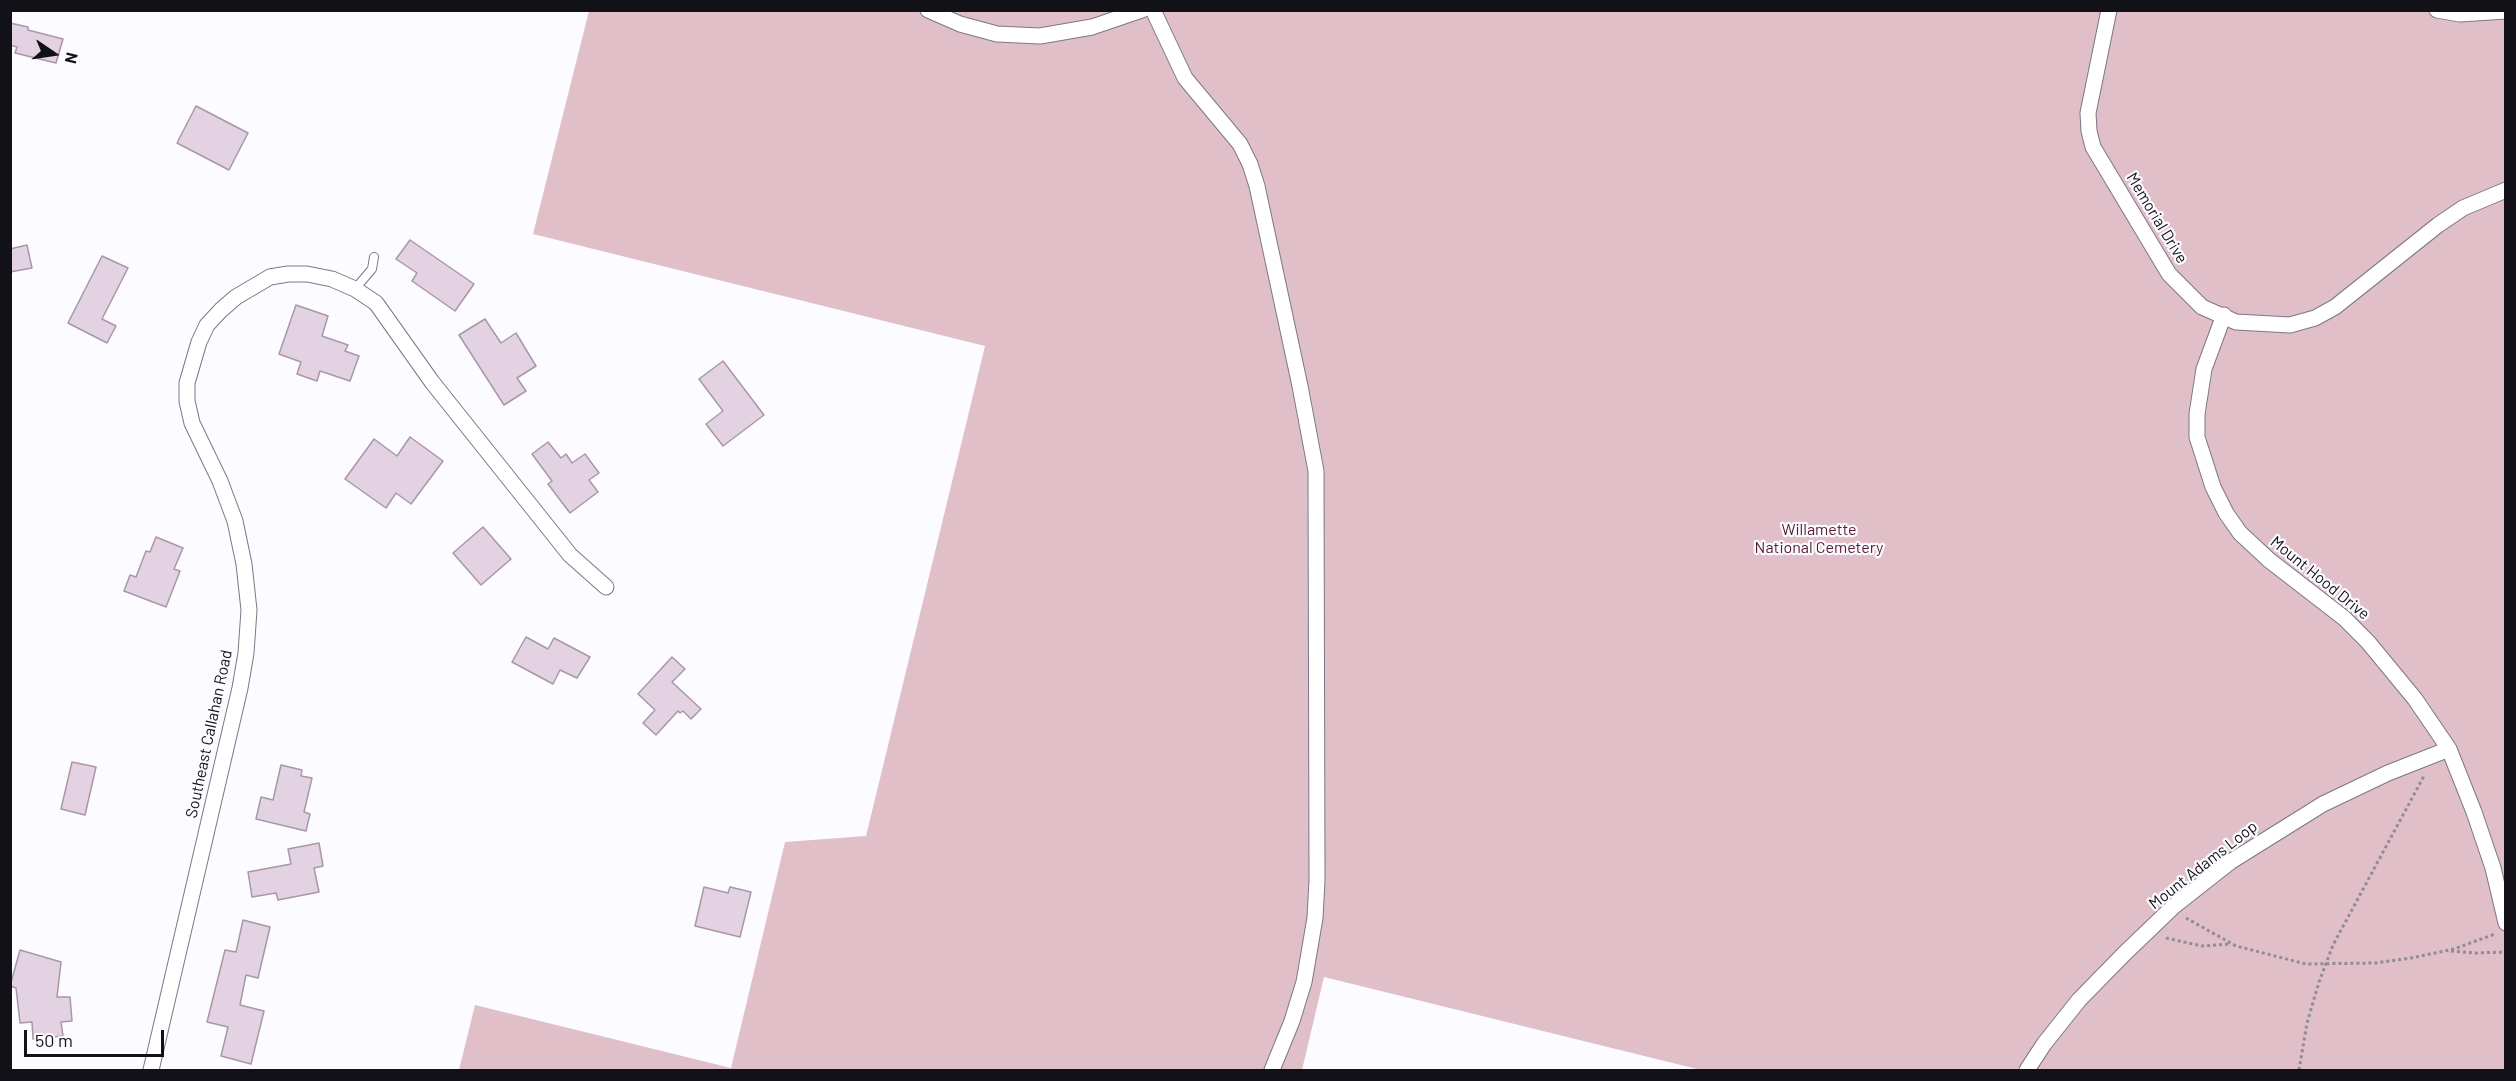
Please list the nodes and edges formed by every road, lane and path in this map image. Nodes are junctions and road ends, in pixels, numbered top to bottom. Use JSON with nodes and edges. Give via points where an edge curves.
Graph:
{"nodes":[{"id":1,"x":928,"y":10,"type":"edge"},
{"id":2,"x":1142,"y":10,"type":"edge"},
{"id":3,"x":1153,"y":10,"type":"edge"},
{"id":4,"x":2109,"y":10,"type":"edge"},
{"id":5,"x":2438,"y":10,"type":"edge"},
{"id":6,"x":2505,"y":11,"type":"edge"},
{"id":7,"x":2505,"y":190,"type":"edge"},
{"id":8,"x":374,"y":257,"type":"dead end"},
{"id":9,"x":355,"y":289,"type":"junction"},
{"id":10,"x":2224,"y":315,"type":"junction"},
{"id":11,"x":606,"y":587,"type":"dead end"},
{"id":12,"x":2449,"y":749,"type":"junction"},
{"id":13,"x":2434,"y":755,"type":"junction"},
{"id":14,"x":2172,"y":909,"type":"junction"},
{"id":15,"x":2505,"y":923,"type":"edge"},
{"id":16,"x":2505,"y":930,"type":"edge"},
{"id":17,"x":2147,"y":932,"type":"junction"},
{"id":18,"x":2232,"y":944,"type":"junction"},
{"id":19,"x":2447,"y":950,"type":"junction"},
{"id":20,"x":2505,"y":952,"type":"edge"},
{"id":21,"x":2326,"y":964,"type":"junction"},
{"id":22,"x":151,"y":1071,"type":"edge"},
{"id":23,"x":1272,"y":1071,"type":"edge"},
{"id":24,"x":2027,"y":1071,"type":"edge"},
{"id":25,"x":2299,"y":1071,"type":"edge"}],
"edges":[{"from":1,"to":2,"type":"street","via":[[997,34],[1040,36],[1092,27]]},
{"from":3,"to":23,"type":"street","via":[[1185,78],[1240,144],[1250,164],[1316,471],[1315,918],[1304,982]]},
{"from":4,"to":10,"type":"street","name":"Memorial Drive","via":[[2088,113],[2093,147],[2169,274],[2202,306]]},
{"from":5,"to":6,"type":"street","via":[[2460,14]]},
{"from":7,"to":10,"type":"street","name":"Memorial Drive","via":[[2463,208],[2335,307],[2315,318],[2290,325],[2264,325],[2236,322]]},
{"from":8,"to":9,"type":"lane","via":[[372,269]]},
{"from":9,"to":11,"type":"street","name":"Southeast Callahan Road","via":[[376,303],[432,382],[563,546]]},
{"from":9,"to":22,"type":"street","name":"Southeast Callahan Road","via":[[307,274],[270,277],[236,297],[207,325],[192,362],[187,383],[192,423],[235,520],[249,610],[240,688]]},
{"from":10,"to":12,"type":"street","name":"Mount Hood Drive","via":[[2204,369],[2197,437],[2203,462],[2226,513],[2255,549],[2327,604],[2368,642],[2415,699]]},
{"from":12,"to":13,"type":"street","name":"Mount Adams Loop"},
{"from":12,"to":15,"type":"street","name":"Mount Hood Drive","via":[[2484,840]]},
{"from":13,"to":14,"type":"street","name":"Mount Adams Loop","via":[[2314,809],[2230,862]]},
{"from":13,"to":21,"type":"path"},
{"from":14,"to":17,"type":"street","name":"Mount Adams Loop"},
{"from":14,"to":18,"type":"path"},
{"from":16,"to":19,"type":"path"},
{"from":17,"to":18,"type":"path","via":[[2202,946]]},
{"from":17,"to":24,"type":"street","name":"Mount Adams Loop","via":[[2079,1000]]},
{"from":18,"to":21,"type":"path","via":[[2288,960]]},
{"from":19,"to":20,"type":"path"},
{"from":19,"to":21,"type":"path","via":[[2374,963]]},
{"from":21,"to":25,"type":"path","via":[[2307,1023]]}]}
